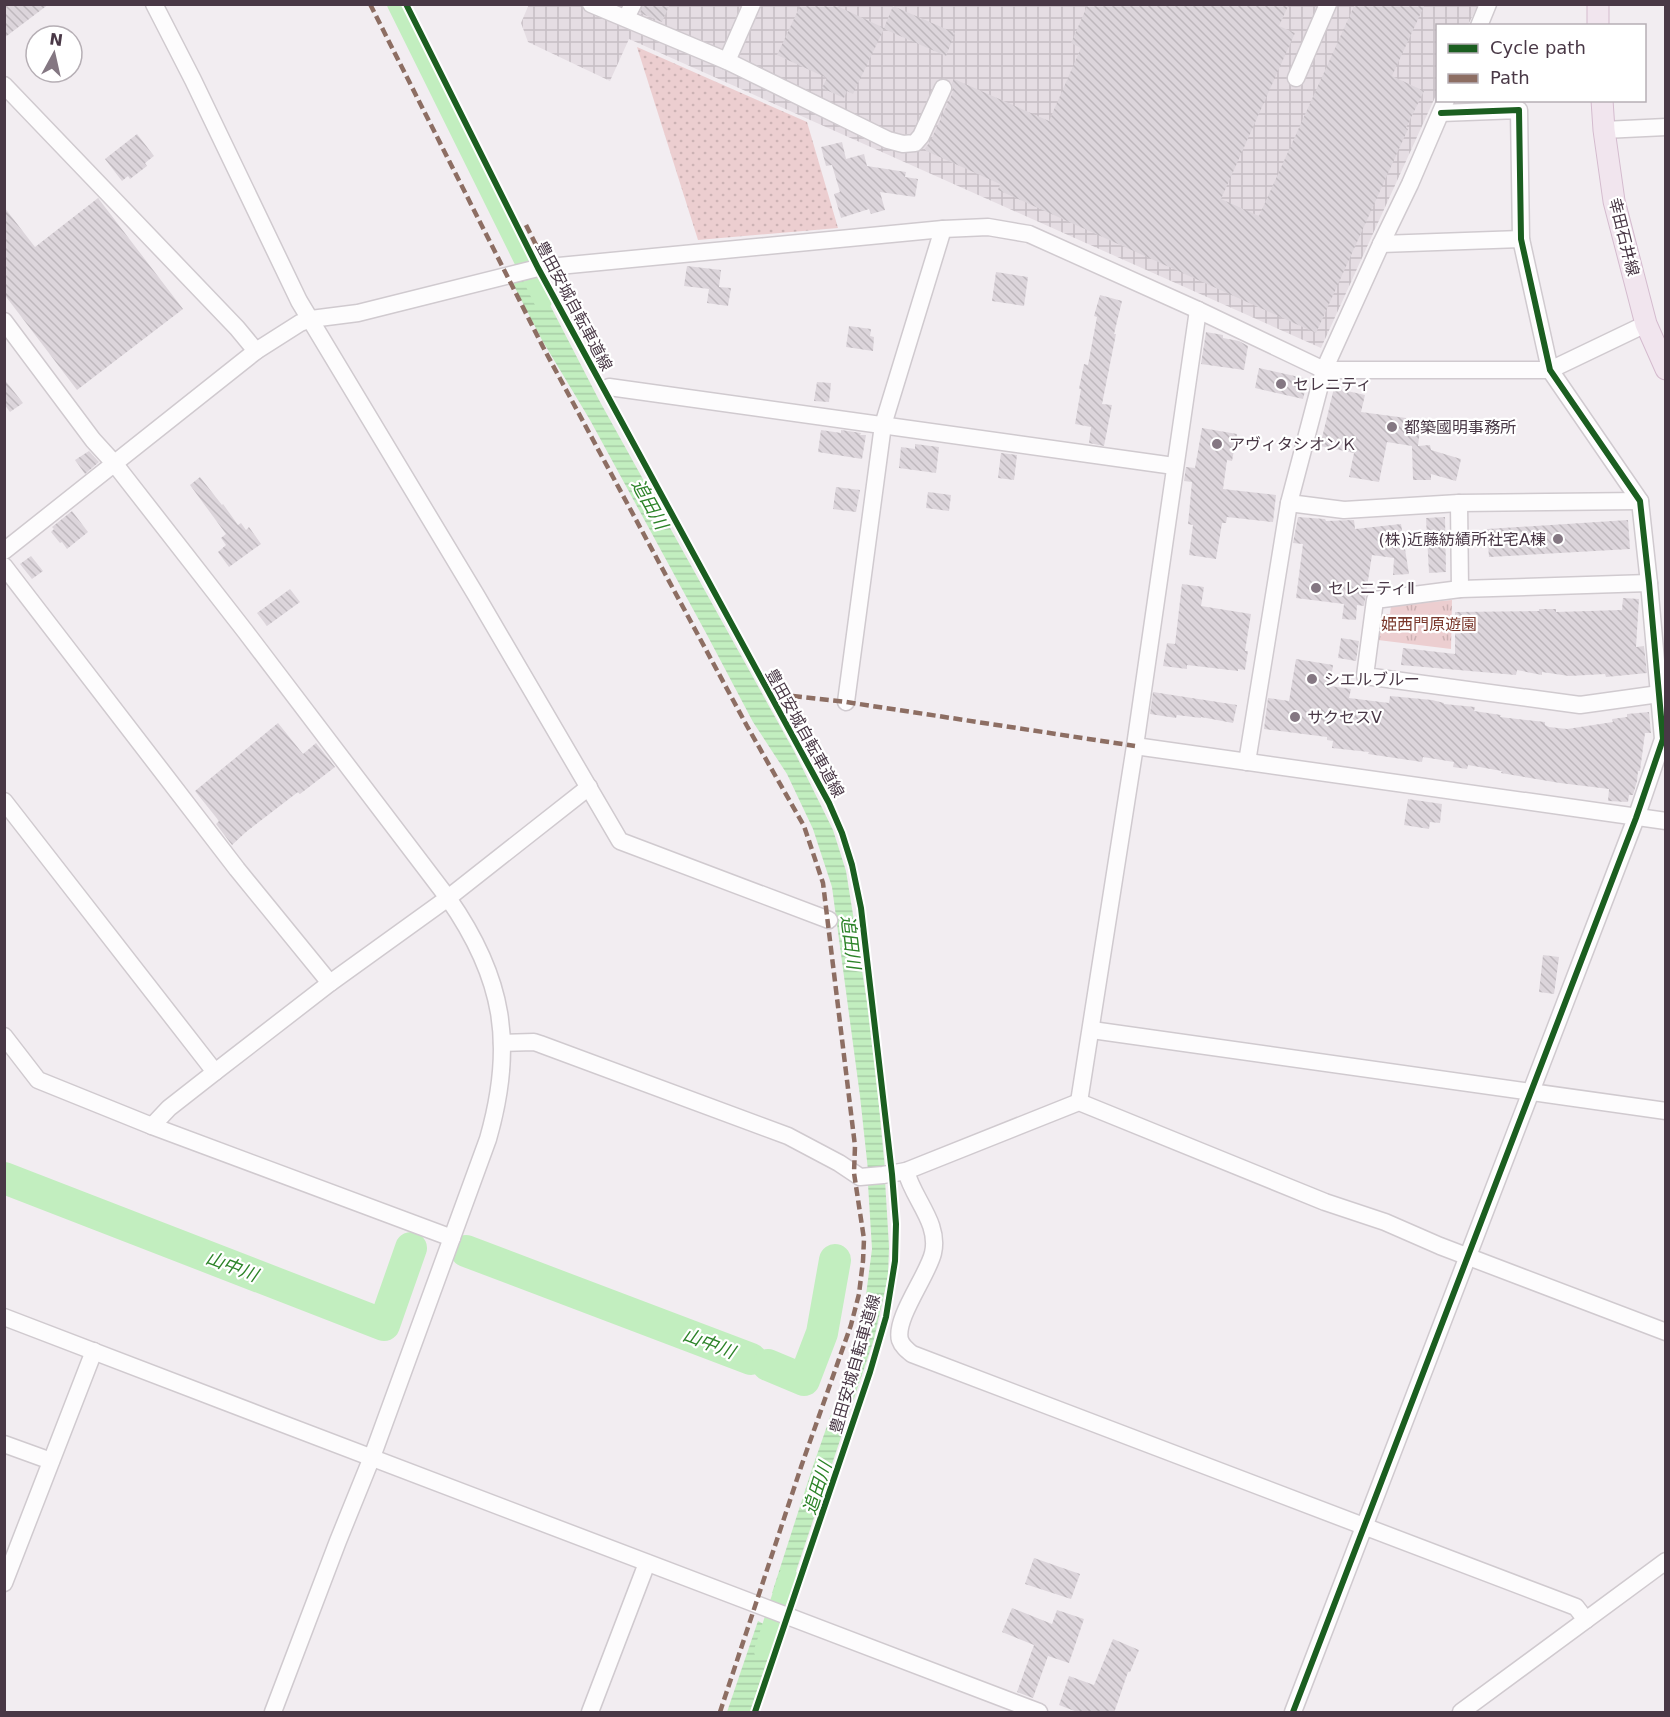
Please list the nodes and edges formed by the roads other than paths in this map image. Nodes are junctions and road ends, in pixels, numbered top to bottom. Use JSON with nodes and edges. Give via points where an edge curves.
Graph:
{"nodes":[{"id":1,"x":154,"y":4,"type":"edge"},
{"id":2,"x":591,"y":4,"type":"edge"},
{"id":3,"x":752,"y":4,"type":"edge"},
{"id":4,"x":1328,"y":4,"type":"edge"},
{"id":5,"x":1488,"y":4,"type":"edge"},
{"id":6,"x":1598,"y":4,"type":"edge"},
{"id":7,"x":630,"y":11,"type":"edge"},
{"id":8,"x":1480,"y":24,"type":"edge"},
{"id":9,"x":1598,"y":24,"type":"edge"},
{"id":10,"x":727,"y":61,"type":"junction"},
{"id":11,"x":1296,"y":78,"type":"dead end"},
{"id":12,"x":4,"y":85,"type":"edge"},
{"id":13,"x":943,"y":88,"type":"dead end"},
{"id":14,"x":1602,"y":102,"type":"edge"},
{"id":15,"x":1443,"y":107,"type":"edge"},
{"id":16,"x":1665,"y":127,"type":"edge"},
{"id":17,"x":1604,"y":130,"type":"junction"},
{"id":18,"x":943,"y":229,"type":"junction"},
{"id":19,"x":1521,"y":239,"type":"junction"},
{"id":20,"x":1381,"y":244,"type":"junction"},
{"id":21,"x":1198,"y":310,"type":"junction"},
{"id":22,"x":311,"y":320,"type":"junction"},
{"id":23,"x":4,"y":321,"type":"edge"},
{"id":24,"x":1646,"y":324,"type":"junction"},
{"id":25,"x":256,"y":351,"type":"junction"},
{"id":26,"x":1665,"y":369,"type":"edge"},
{"id":27,"x":1324,"y":370,"type":"junction"},
{"id":28,"x":1550,"y":370,"type":"junction"},
{"id":29,"x":609,"y":387,"type":"dead end"},
{"id":30,"x":883,"y":425,"type":"junction"},
{"id":31,"x":114,"y":464,"type":"junction"},
{"id":32,"x":1174,"y":466,"type":"junction"},
{"id":33,"x":1640,"y":501,"type":"junction"},
{"id":34,"x":1289,"y":503,"type":"junction"},
{"id":35,"x":1459,"y":503,"type":"junction"},
{"id":36,"x":4,"y":551,"type":"edge"},
{"id":37,"x":4,"y":566,"type":"edge"},
{"id":38,"x":1649,"y":583,"type":"junction"},
{"id":39,"x":1460,"y":589,"type":"junction"},
{"id":40,"x":1659,"y":694,"type":"junction"},
{"id":41,"x":846,"y":702,"type":"dead end"},
{"id":42,"x":1664,"y":738,"type":"edge"},
{"id":43,"x":1135,"y":746,"type":"junction"},
{"id":44,"x":1247,"y":762,"type":"junction"},
{"id":45,"x":589,"y":786,"type":"junction"},
{"id":46,"x":4,"y":801,"type":"edge"},
{"id":47,"x":1636,"y":818,"type":"junction"},
{"id":48,"x":1665,"y":821,"type":"edge"},
{"id":49,"x":448,"y":898,"type":"junction"},
{"id":50,"x":829,"y":920,"type":"dead end"},
{"id":51,"x":330,"y":983,"type":"junction"},
{"id":52,"x":1092,"y":1030,"type":"junction"},
{"id":53,"x":4,"y":1036,"type":"edge"},
{"id":54,"x":502,"y":1043,"type":"junction"},
{"id":55,"x":215,"y":1072,"type":"junction"},
{"id":56,"x":1530,"y":1092,"type":"junction"},
{"id":57,"x":1080,"y":1101,"type":"junction"},
{"id":58,"x":1665,"y":1111,"type":"edge"},
{"id":59,"x":152,"y":1126,"type":"junction"},
{"id":60,"x":906,"y":1171,"type":"junction"},
{"id":61,"x":453,"y":1238,"type":"junction"},
{"id":62,"x":1469,"y":1256,"type":"junction"},
{"id":63,"x":4,"y":1317,"type":"edge"},
{"id":64,"x":1665,"y":1332,"type":"edge"},
{"id":65,"x":94,"y":1351,"type":"junction"},
{"id":66,"x":4,"y":1444,"type":"edge"},
{"id":67,"x":372,"y":1457,"type":"junction"},
{"id":68,"x":51,"y":1461,"type":"junction"},
{"id":69,"x":1364,"y":1526,"type":"junction"},
{"id":70,"x":1665,"y":1561,"type":"edge"},
{"id":71,"x":647,"y":1563,"type":"junction"},
{"id":72,"x":4,"y":1583,"type":"edge"},
{"id":73,"x":1586,"y":1620,"type":"junction"},
{"id":74,"x":273,"y":1713,"type":"edge"},
{"id":75,"x":590,"y":1713,"type":"edge"},
{"id":76,"x":1039,"y":1713,"type":"edge"},
{"id":77,"x":1293,"y":1713,"type":"edge"},
{"id":78,"x":1461,"y":1713,"type":"edge"}],
"edges":[{"from":1,"to":22,"type":"street"},
{"from":2,"to":7,"type":"street"},
{"from":3,"to":10,"type":"street"},
{"from":4,"to":11,"type":"street"},
{"from":5,"to":8,"type":"street"},
{"from":6,"to":9,"type":"main road"},
{"from":7,"to":10,"type":"street"},
{"from":10,"to":13,"type":"street","via":[[903,144],[915,143],[921,136]]},
{"from":12,"to":25,"type":"street"},
{"from":14,"to":17,"type":"main road","name":"幸田石井線"},
{"from":15,"to":19,"type":"street","via":[[1519,110]]},
{"from":15,"to":20,"type":"street"},
{"from":16,"to":17,"type":"street"},
{"from":17,"to":24,"type":"main road","name":"幸田石井線","via":[[1614,201]]},
{"from":18,"to":21,"type":"street","via":[[988,227],[1029,234]]},
{"from":18,"to":22,"type":"street","via":[[528,270]]},
{"from":18,"to":30,"type":"street"},
{"from":19,"to":20,"type":"street"},
{"from":19,"to":28,"type":"street"},
{"from":20,"to":27,"type":"street"},
{"from":21,"to":27,"type":"street"},
{"from":21,"to":32,"type":"street"},
{"from":22,"to":25,"type":"street"},
{"from":22,"to":45,"type":"street"},
{"from":23,"to":31,"type":"street"},
{"from":24,"to":26,"type":"main road","name":"幸田石井線"},
{"from":24,"to":28,"type":"street"},
{"from":25,"to":31,"type":"street"},
{"from":27,"to":28,"type":"street"},
{"from":27,"to":34,"type":"street"},
{"from":28,"to":33,"type":"street"},
{"from":29,"to":30,"type":"street"},
{"from":30,"to":32,"type":"street"},
{"from":30,"to":41,"type":"street"},
{"from":31,"to":36,"type":"street"},
{"from":31,"to":49,"type":"street"},
{"from":32,"to":43,"type":"street"},
{"from":33,"to":35,"type":"street"},
{"from":33,"to":38,"type":"street"},
{"from":34,"to":35,"type":"street","via":[[1344,510]]},
{"from":34,"to":44,"type":"street"},
{"from":35,"to":39,"type":"street"},
{"from":37,"to":51,"type":"street","via":[[237,869]]},
{"from":38,"to":39,"type":"street"},
{"from":38,"to":40,"type":"street"},
{"from":39,"to":40,"type":"street","via":[[1375,600],[1365,676],[1580,705]]},
{"from":40,"to":42,"type":"street"},
{"from":42,"to":47,"type":"street"},
{"from":43,"to":44,"type":"street"},
{"from":43,"to":52,"type":"street"},
{"from":44,"to":47,"type":"street"},
{"from":45,"to":49,"type":"street"},
{"from":45,"to":50,"type":"street","via":[[624,844]]},
{"from":46,"to":55,"type":"street"},
{"from":47,"to":48,"type":"street"},
{"from":47,"to":56,"type":"street"},
{"from":49,"to":51,"type":"street"},
{"from":49,"to":54,"type":"street","via":[[477,944],[489,973]]},
{"from":51,"to":55,"type":"street"},
{"from":52,"to":56,"type":"street"},
{"from":52,"to":57,"type":"street"},
{"from":53,"to":59,"type":"street","via":[[38,1080]]},
{"from":54,"to":60,"type":"street","via":[[534,1042],[756,1124],[788,1136],[860,1177]]},
{"from":54,"to":61,"type":"street","via":[[495,1115]]},
{"from":55,"to":59,"type":"street"},
{"from":56,"to":58,"type":"street"},
{"from":56,"to":62,"type":"street"},
{"from":57,"to":60,"type":"street"},
{"from":57,"to":62,"type":"street"},
{"from":59,"to":61,"type":"street"},
{"from":60,"to":69,"type":"street","via":[[934,1234],[930,1263],[900,1327],[901,1341],[912,1354]]},
{"from":61,"to":67,"type":"street"},
{"from":62,"to":64,"type":"street"},
{"from":62,"to":69,"type":"street"},
{"from":63,"to":65,"type":"street"},
{"from":65,"to":67,"type":"street"},
{"from":65,"to":68,"type":"street"},
{"from":66,"to":68,"type":"street"},
{"from":67,"to":71,"type":"street"},
{"from":67,"to":74,"type":"street"},
{"from":68,"to":72,"type":"street"},
{"from":69,"to":73,"type":"street","via":[[1576,1607]]},
{"from":69,"to":77,"type":"street"},
{"from":70,"to":73,"type":"street"},
{"from":71,"to":75,"type":"street"},
{"from":71,"to":76,"type":"street"},
{"from":73,"to":78,"type":"street"}]}
